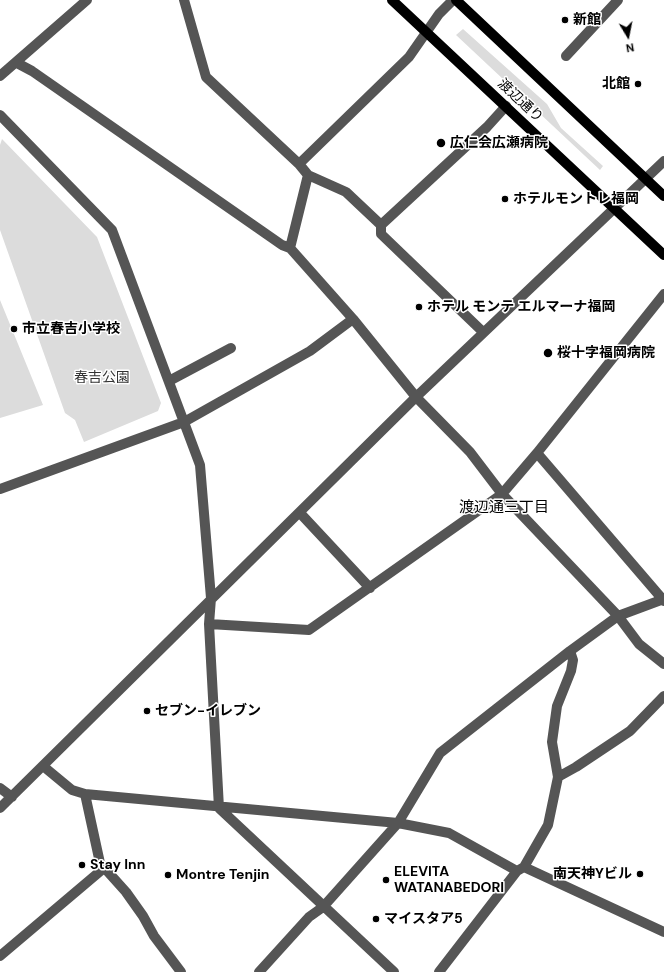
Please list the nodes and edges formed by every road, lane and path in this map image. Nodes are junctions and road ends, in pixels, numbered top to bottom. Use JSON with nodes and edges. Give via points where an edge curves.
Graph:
{"nodes":[{"id":1,"x":87,"y":0,"type":"edge"},
{"id":2,"x":184,"y":0,"type":"edge"},
{"id":3,"x":392,"y":0,"type":"edge"},
{"id":4,"x":454,"y":0,"type":"edge"},
{"id":5,"x":618,"y":0,"type":"edge"},
{"id":6,"x":427,"y":32,"type":"junction"},
{"id":7,"x":566,"y":56,"type":"dead end"},
{"id":8,"x":17,"y":63,"type":"junction"},
{"id":9,"x":0,"y":76,"type":"edge"},
{"id":10,"x":506,"y":106,"type":"junction"},
{"id":11,"x":0,"y":116,"type":"edge"},
{"id":12,"x":664,"y":161,"type":"edge"},
{"id":13,"x":299,"y":164,"type":"junction"},
{"id":14,"x":308,"y":175,"type":"junction"},
{"id":15,"x":645,"y":179,"type":"junction"},
{"id":16,"x":664,"y":196,"type":"edge"},
{"id":17,"x":614,"y":209,"type":"junction"},
{"id":18,"x":381,"y":225,"type":"junction"},
{"id":19,"x":290,"y":248,"type":"junction"},
{"id":20,"x":664,"y":255,"type":"edge"},
{"id":21,"x":664,"y":294,"type":"edge"},
{"id":22,"x":353,"y":319,"type":"junction"},
{"id":23,"x":483,"y":332,"type":"junction"},
{"id":24,"x":231,"y":348,"type":"dead end"},
{"id":25,"x":169,"y":381,"type":"junction"},
{"id":26,"x":416,"y":397,"type":"junction"},
{"id":27,"x":184,"y":422,"type":"junction"},
{"id":28,"x":537,"y":453,"type":"junction"},
{"id":29,"x":0,"y":489,"type":"edge"},
{"id":30,"x":502,"y":494,"type":"junction"},
{"id":31,"x":300,"y":513,"type":"junction"},
{"id":32,"x":370,"y":588,"type":"junction"},
{"id":33,"x":211,"y":598,"type":"junction"},
{"id":34,"x":663,"y":600,"type":"edge"},
{"id":35,"x":618,"y":616,"type":"junction"},
{"id":36,"x":209,"y":624,"type":"junction"},
{"id":37,"x":570,"y":651,"type":"junction"},
{"id":38,"x":664,"y":664,"type":"edge"},
{"id":39,"x":664,"y":696,"type":"edge"},
{"id":40,"x":43,"y":766,"type":"junction"},
{"id":41,"x":558,"y":777,"type":"junction"},
{"id":42,"x":0,"y":788,"type":"edge"},
{"id":43,"x":85,"y":794,"type":"junction"},
{"id":44,"x":12,"y":797,"type":"junction"},
{"id":45,"x":0,"y":808,"type":"edge"},
{"id":46,"x":219,"y":808,"type":"junction"},
{"id":47,"x":398,"y":823,"type":"junction"},
{"id":48,"x":104,"y":868,"type":"junction"},
{"id":49,"x":521,"y":869,"type":"junction"},
{"id":50,"x":323,"y":906,"type":"junction"},
{"id":51,"x":664,"y":932,"type":"edge"},
{"id":52,"x":0,"y":956,"type":"edge"},
{"id":53,"x":181,"y":972,"type":"edge"},
{"id":54,"x":259,"y":972,"type":"edge"},
{"id":55,"x":394,"y":972,"type":"edge"},
{"id":56,"x":439,"y":972,"type":"edge"}],
"edges":[{"from":1,"to":8,"type":"street"},
{"from":2,"to":13,"type":"street","via":[[206,78]]},
{"from":3,"to":6,"type":"main road","name":"渡辺通り"},
{"from":4,"to":6,"type":"street","via":[[439,14]]},
{"from":4,"to":15,"type":"main road","name":"渡辺通り"},
{"from":5,"to":7,"type":"street"},
{"from":6,"to":10,"type":"main road","name":"渡辺通り"},
{"from":6,"to":13,"type":"street","via":[[409,57]]},
{"from":8,"to":9,"type":"street"},
{"from":8,"to":19,"type":"street","via":[[282,246]]},
{"from":10,"to":17,"type":"main road","name":"渡辺通り"},
{"from":10,"to":18,"type":"street","via":[[487,127]]},
{"from":11,"to":25,"type":"street","via":[[112,230]]},
{"from":12,"to":15,"type":"street"},
{"from":13,"to":14,"type":"street"},
{"from":14,"to":18,"type":"street","via":[[346,192]]},
{"from":14,"to":19,"type":"street"},
{"from":15,"to":16,"type":"main road","name":"渡辺通り"},
{"from":15,"to":17,"type":"street"},
{"from":17,"to":20,"type":"main road","name":"渡辺通り"},
{"from":17,"to":23,"type":"street"},
{"from":18,"to":23,"type":"street","via":[[381,234]]},
{"from":19,"to":22,"type":"street"},
{"from":21,"to":28,"type":"street"},
{"from":22,"to":26,"type":"street"},
{"from":22,"to":27,"type":"street","via":[[310,351]]},
{"from":23,"to":26,"type":"street"},
{"from":24,"to":25,"type":"street"},
{"from":25,"to":27,"type":"street"},
{"from":26,"to":30,"type":"street","via":[[470,452]]},
{"from":26,"to":31,"type":"street"},
{"from":27,"to":29,"type":"street"},
{"from":27,"to":33,"type":"street","via":[[200,465]]},
{"from":28,"to":30,"type":"street"},
{"from":28,"to":34,"type":"street"},
{"from":30,"to":32,"type":"street"},
{"from":30,"to":35,"type":"street"},
{"from":31,"to":32,"type":"street"},
{"from":31,"to":33,"type":"street"},
{"from":32,"to":36,"type":"street","via":[[309,630]]},
{"from":33,"to":36,"type":"street"},
{"from":33,"to":40,"type":"street","via":[[160,652]]},
{"from":34,"to":35,"type":"street"},
{"from":35,"to":37,"type":"street"},
{"from":35,"to":38,"type":"street","via":[[639,644]]},
{"from":36,"to":46,"type":"street"},
{"from":37,"to":41,"type":"street","via":[[573,660],[571,671],[557,706],[552,742]]},
{"from":37,"to":47,"type":"street","via":[[440,754]]},
{"from":39,"to":41,"type":"street","via":[[630,731]]},
{"from":40,"to":43,"type":"street","via":[[72,790]]},
{"from":40,"to":44,"type":"street"},
{"from":41,"to":49,"type":"street","via":[[548,825]]},
{"from":42,"to":44,"type":"street"},
{"from":43,"to":46,"type":"street"},
{"from":43,"to":48,"type":"street","via":[[100,863]]},
{"from":44,"to":45,"type":"street"},
{"from":46,"to":47,"type":"street"},
{"from":46,"to":50,"type":"street"},
{"from":47,"to":49,"type":"street","via":[[449,833]]},
{"from":47,"to":50,"type":"street"},
{"from":48,"to":52,"type":"street"},
{"from":48,"to":53,"type":"street","via":[[134,904]]},
{"from":49,"to":51,"type":"street"},
{"from":49,"to":56,"type":"street"},
{"from":50,"to":54,"type":"street","via":[[309,917]]},
{"from":50,"to":55,"type":"street"}]}
